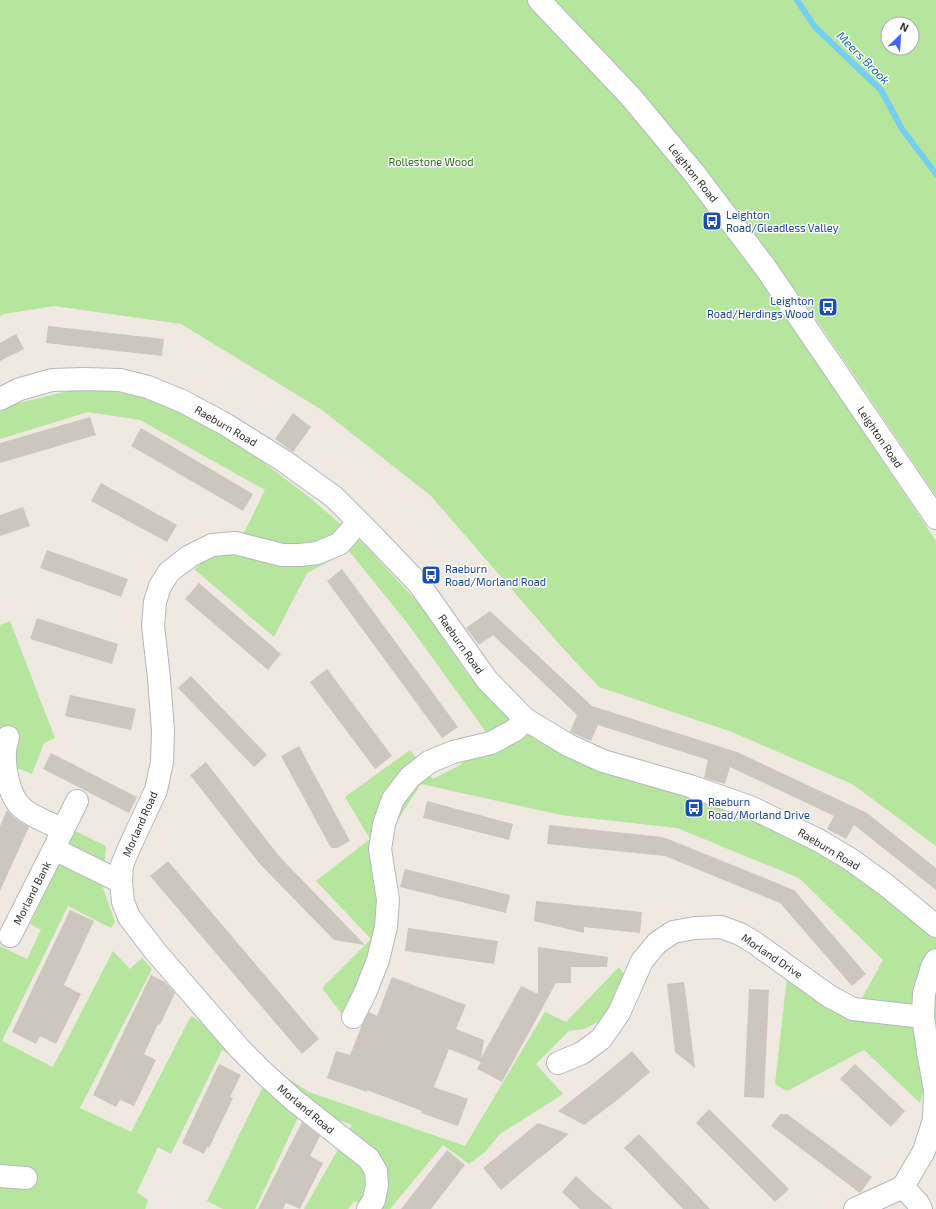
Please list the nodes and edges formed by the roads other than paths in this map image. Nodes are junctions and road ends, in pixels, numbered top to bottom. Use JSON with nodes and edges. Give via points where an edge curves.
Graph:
{"nodes":[{"id":1,"x":539,"y":0,"type":"edge"},
{"id":2,"x":0,"y":399,"type":"edge"},
{"id":3,"x":936,"y":518,"type":"edge"},
{"id":4,"x":358,"y":521,"type":"junction"},
{"id":5,"x":525,"y":719,"type":"junction"},
{"id":6,"x":8,"y":737,"type":"dead end"},
{"id":7,"x":77,"y":801,"type":"dead end"},
{"id":8,"x":59,"y":839,"type":"junction"},
{"id":9,"x":122,"y":882,"type":"junction"},
{"id":10,"x":936,"y":926,"type":"edge"},
{"id":11,"x":10,"y":936,"type":"dead end"},
{"id":12,"x":936,"y":960,"type":"edge"},
{"id":13,"x":353,"y":1017,"type":"dead end"},
{"id":14,"x":923,"y":1017,"type":"junction"},
{"id":15,"x":558,"y":1063,"type":"dead end"},
{"id":16,"x":0,"y":1176,"type":"edge"},
{"id":17,"x":26,"y":1178,"type":"dead end"},
{"id":18,"x":903,"y":1187,"type":"junction"},
{"id":19,"x":368,"y":1209,"type":"edge"},
{"id":20,"x":855,"y":1209,"type":"edge"},
{"id":21,"x":921,"y":1209,"type":"edge"}],
"edges":[{"from":1,"to":3,"type":"street","name":"Leighton Road","via":[[630,97],[694,173],[765,267]]},
{"from":2,"to":4,"type":"street","name":"Raeburn Road","via":[[20,389],[52,380],[120,380],[148,387],[206,414],[284,461],[334,498]]},
{"from":4,"to":5,"type":"street","name":"Raeburn Road","via":[[419,584],[487,680]]},
{"from":4,"to":9,"type":"street","name":"Morland Road","via":[[339,544],[317,553],[282,555],[235,543],[212,545],[179,564],[160,586],[154,602],[153,626],[163,731],[162,762],[156,790],[122,864]]},
{"from":5,"to":10,"type":"street","name":"Raeburn Road","via":[[568,745],[603,761],[690,786],[750,807],[818,840],[886,885]]},
{"from":5,"to":13,"type":"street","via":[[515,730],[491,743],[453,752],[429,762],[410,777],[393,799],[384,824],[380,849],[388,900],[386,927],[378,960]]},
{"from":6,"to":8,"type":"street","name":"Morland Bank","via":[[5,753],[6,770],[9,787],[15,799]]},
{"from":7,"to":8,"type":"street","name":"Morland Bank"},
{"from":8,"to":9,"type":"street","name":"Morland Bank"},
{"from":8,"to":11,"type":"street","name":"Morland Bank"},
{"from":9,"to":19,"type":"street","name":"Morland Road","via":[[123,902],[128,917],[239,1048],[295,1101],[369,1159],[376,1171],[377,1185],[374,1200]]},
{"from":12,"to":14,"type":"street","via":[[924,993]]},
{"from":14,"to":15,"type":"street","name":"Morland Drive","via":[[853,1008],[829,996],[740,934],[721,928],[695,928],[673,932],[657,943],[642,961],[619,1013],[601,1039],[582,1053]]},
{"from":14,"to":18,"type":"street","via":[[935,1090],[934,1120],[924,1151]]},
{"from":16,"to":17,"type":"street"},
{"from":18,"to":20,"type":"street"},
{"from":18,"to":21,"type":"street"}]}
